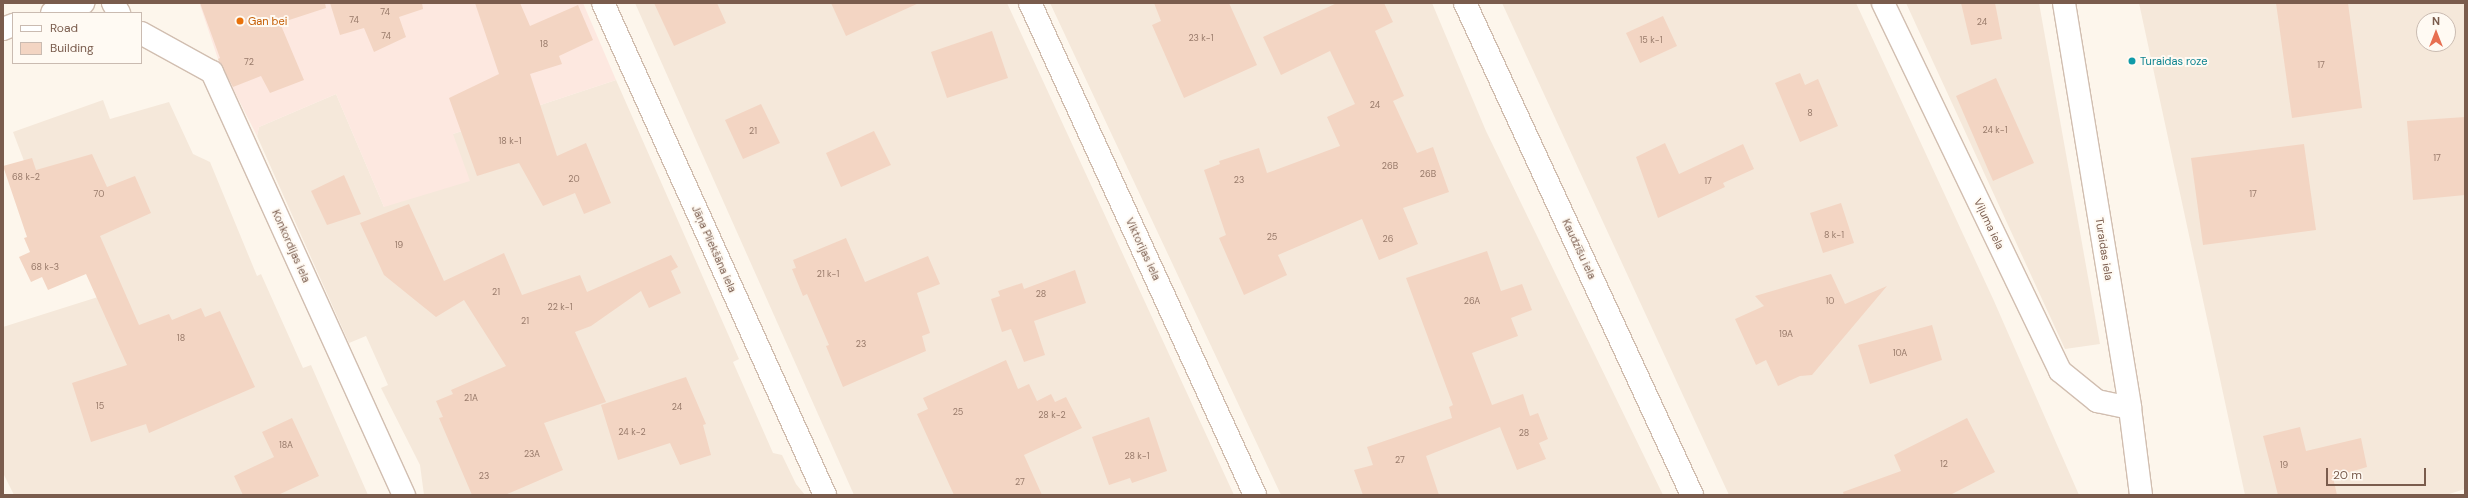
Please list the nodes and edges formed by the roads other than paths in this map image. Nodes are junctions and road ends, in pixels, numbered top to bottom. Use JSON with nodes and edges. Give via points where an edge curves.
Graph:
{"nodes":[{"id":1,"x":83,"y":3,"type":"edge"},
{"id":2,"x":113,"y":3,"type":"edge"},
{"id":3,"x":603,"y":3,"type":"edge"},
{"id":4,"x":1030,"y":3,"type":"edge"},
{"id":5,"x":1465,"y":3,"type":"edge"},
{"id":6,"x":1883,"y":3,"type":"edge"},
{"id":7,"x":2064,"y":3,"type":"edge"},
{"id":8,"x":55,"y":12,"type":"edge"},
{"id":9,"x":118,"y":12,"type":"edge"},
{"id":10,"x":142,"y":34,"type":"edge"},
{"id":11,"x":2130,"y":408,"type":"junction"},
{"id":12,"x":404,"y":495,"type":"edge"},
{"id":13,"x":825,"y":495,"type":"edge"},
{"id":14,"x":1255,"y":495,"type":"edge"},
{"id":15,"x":1692,"y":495,"type":"edge"},
{"id":16,"x":2141,"y":495,"type":"edge"}],
"edges":[{"from":1,"to":8,"type":"street"},
{"from":2,"to":9,"type":"street"},
{"from":3,"to":13,"type":"street","name":"Jāņa Pliekšāna iela"},
{"from":4,"to":14,"type":"street","name":"Viktorijas iela"},
{"from":5,"to":15,"type":"street","name":"Kaudzīšu iela"},
{"from":6,"to":11,"type":"street","name":"Viļuma iela","via":[[2060,371],[2097,401]]},
{"from":7,"to":11,"type":"street","name":"Turaidas iela"},
{"from":10,"to":12,"type":"street","name":"Konkordijas iela","via":[[212,72]]},
{"from":11,"to":16,"type":"street","name":"Turaidas iela"}]}
